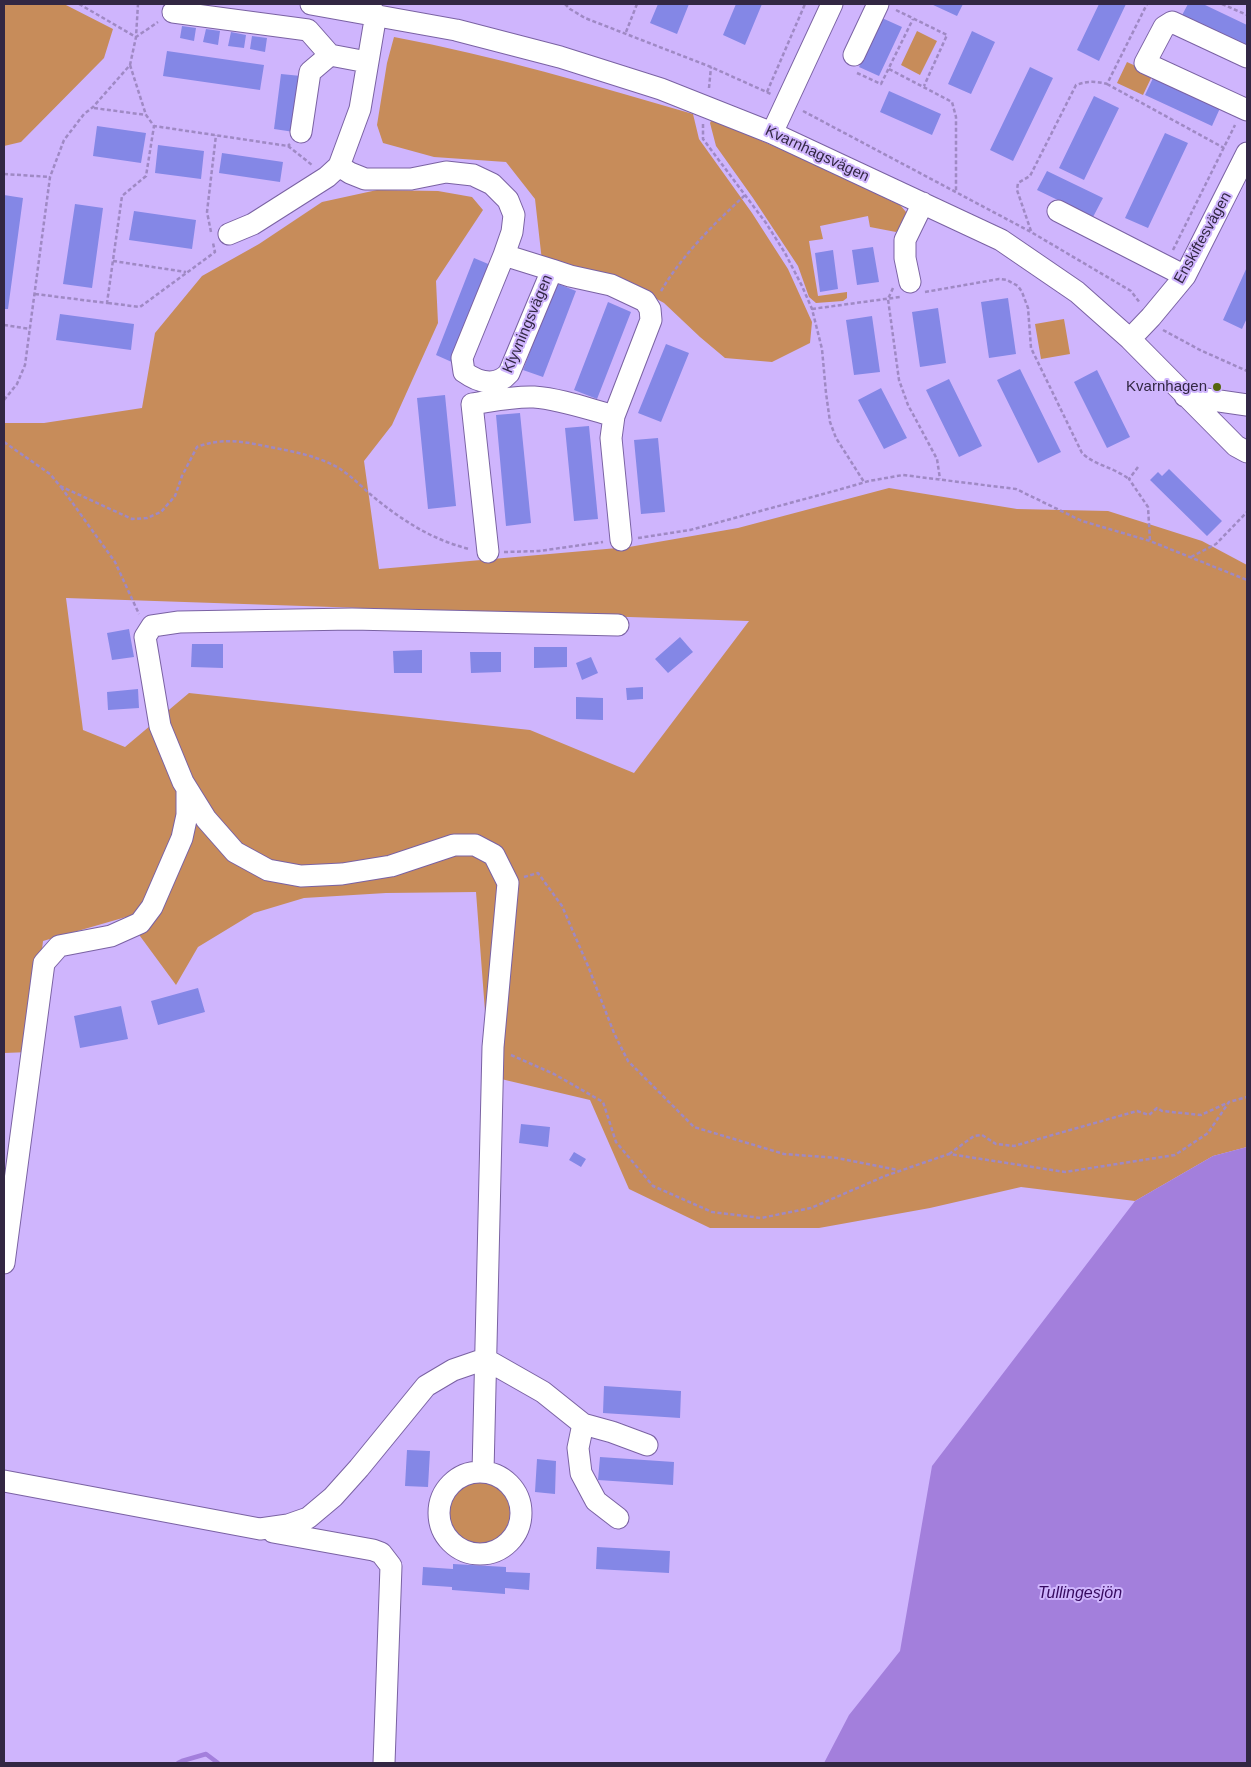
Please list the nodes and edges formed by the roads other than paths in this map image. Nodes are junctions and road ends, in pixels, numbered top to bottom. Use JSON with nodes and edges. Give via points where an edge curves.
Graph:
{"nodes":[{"id":1,"x":311,"y":4,"type":"edge"},
{"id":2,"x":832,"y":4,"type":"edge"},
{"id":3,"x":884,"y":6,"type":"edge"},
{"id":4,"x":374,"y":11,"type":"edge"},
{"id":5,"x":173,"y":12,"type":"road end"},
{"id":6,"x":330,"y":55,"type":"junction"},
{"id":7,"x":854,"y":55,"type":"road end"},
{"id":8,"x":1247,"y":57,"type":"edge"},
{"id":9,"x":367,"y":62,"type":"junction"},
{"id":10,"x":1245,"y":109,"type":"edge"},
{"id":11,"x":772,"y":133,"type":"junction"},
{"id":12,"x":294,"y":139,"type":"road end"},
{"id":13,"x":1245,"y":165,"type":"edge"},
{"id":14,"x":333,"y":171,"type":"junction"},
{"id":15,"x":923,"y":203,"type":"junction"},
{"id":16,"x":1058,"y":211,"type":"dead end"},
{"id":17,"x":229,"y":234,"type":"dead end"},
{"id":18,"x":504,"y":256,"type":"junction"},
{"id":19,"x":552,"y":270,"type":"junction"},
{"id":20,"x":1185,"y":276,"type":"junction"},
{"id":21,"x":914,"y":290,"type":"road end"},
{"id":22,"x":1130,"y":339,"type":"junction"},
{"id":23,"x":468,"y":375,"type":"junction"},
{"id":24,"x":1185,"y":396,"type":"junction"},
{"id":25,"x":472,"y":404,"type":"junction"},
{"id":26,"x":1247,"y":405,"type":"edge"},
{"id":27,"x":614,"y":416,"type":"junction"},
{"id":28,"x":1247,"y":452,"type":"edge"},
{"id":29,"x":621,"y":540,"type":"road end"},
{"id":30,"x":488,"y":552,"type":"road end"},
{"id":31,"x":618,"y":625,"type":"dead end"},
{"id":32,"x":187,"y":788,"type":"junction"},
{"id":33,"x":4,"y":1263,"type":"edge"},
{"id":34,"x":485,"y":1359,"type":"junction"},
{"id":35,"x":583,"y":1424,"type":"junction"},
{"id":36,"x":647,"y":1445,"type":"dead end"},
{"id":37,"x":483,"y":1472,"type":"dead end"},
{"id":38,"x":4,"y":1481,"type":"edge"},
{"id":39,"x":327,"y":1501,"type":"junction"},
{"id":40,"x":618,"y":1518,"type":"dead end"},
{"id":41,"x":260,"y":1530,"type":"junction"},
{"id":42,"x":334,"y":1543,"type":"junction"},
{"id":43,"x":384,"y":1763,"type":"edge"}],
"edges":[{"from":1,"to":4,"type":"street","name":"Kvarnhagsvägen"},
{"from":2,"to":11,"type":"street"},
{"from":3,"to":7,"type":"street"},
{"from":4,"to":9,"type":"street"},
{"from":4,"to":11,"type":"street","name":"Kvarnhagsvägen","via":[[560,57],[660,89]]},
{"from":5,"to":6,"type":"street","via":[[308,30]]},
{"from":6,"to":9,"type":"street"},
{"from":6,"to":12,"type":"street","via":[[310,72]]},
{"from":8,"to":10,"type":"street","via":[[1172,22],[1164,26],[1145,63]]},
{"from":9,"to":14,"type":"street","via":[[360,109]]},
{"from":11,"to":15,"type":"street","name":"Kvarnhagsvägen"},
{"from":13,"to":20,"type":"street","name":"Enskiftesvägen"},
{"from":14,"to":17,"type":"street","via":[[253,224]]},
{"from":14,"to":18,"type":"street","via":[[365,179],[411,179],[446,172],[473,175],[492,184],[508,200],[514,216]]},
{"from":15,"to":21,"type":"street","via":[[905,240],[905,258]]},
{"from":15,"to":22,"type":"street","name":"Kvarnhagsvägen","via":[[1001,240],[1077,292]]},
{"from":16,"to":20,"type":"street"},
{"from":18,"to":19,"type":"street","name":"Klyvningsvägen"},
{"from":18,"to":23,"type":"street","via":[[462,358],[464,372]]},
{"from":19,"to":23,"type":"street","name":"Klyvningsvägen","via":[[509,373],[498,382],[490,383]]},
{"from":19,"to":27,"type":"street","via":[[611,285],[645,301],[650,309],[651,320]]},
{"from":20,"to":22,"type":"street","name":"Enskiftesvägen"},
{"from":22,"to":24,"type":"street","name":"Kvarnhagsvägen"},
{"from":23,"to":25,"type":"street"},
{"from":24,"to":26,"type":"street"},
{"from":24,"to":28,"type":"street","name":"Kvarnhagsvägen","via":[[1236,446]]},
{"from":25,"to":27,"type":"street","via":[[534,397]]},
{"from":25,"to":30,"type":"street"},
{"from":27,"to":29,"type":"street","via":[[611,438]]},
{"from":31,"to":32,"type":"street","via":[[352,619],[179,622],[152,626],[145,637],[160,726]]},
{"from":32,"to":33,"type":"street","via":[[187,815],[182,838],[152,907],[140,923],[111,936],[59,946],[44,963]]},
{"from":32,"to":34,"type":"street","via":[[211,825],[235,852],[268,870],[301,876],[342,874],[391,866],[454,845],[476,845],[494,855],[508,883],[493,1047]]},
{"from":34,"to":35,"type":"street","via":[[543,1392]]},
{"from":34,"to":37,"type":"street"},
{"from":34,"to":39,"type":"street","via":[[453,1370],[426,1386],[359,1468]]},
{"from":35,"to":36,"type":"street"},
{"from":35,"to":40,"type":"street","via":[[578,1448],[581,1473],[596,1501]]},
{"from":38,"to":41,"type":"street"},
{"from":39,"to":41,"type":"street","via":[[308,1518]]},
{"from":39,"to":42,"type":"street","via":[[326,1531]]},
{"from":41,"to":42,"type":"street"},
{"from":42,"to":43,"type":"street","via":[[381,1553],[391,1566]]}]}
